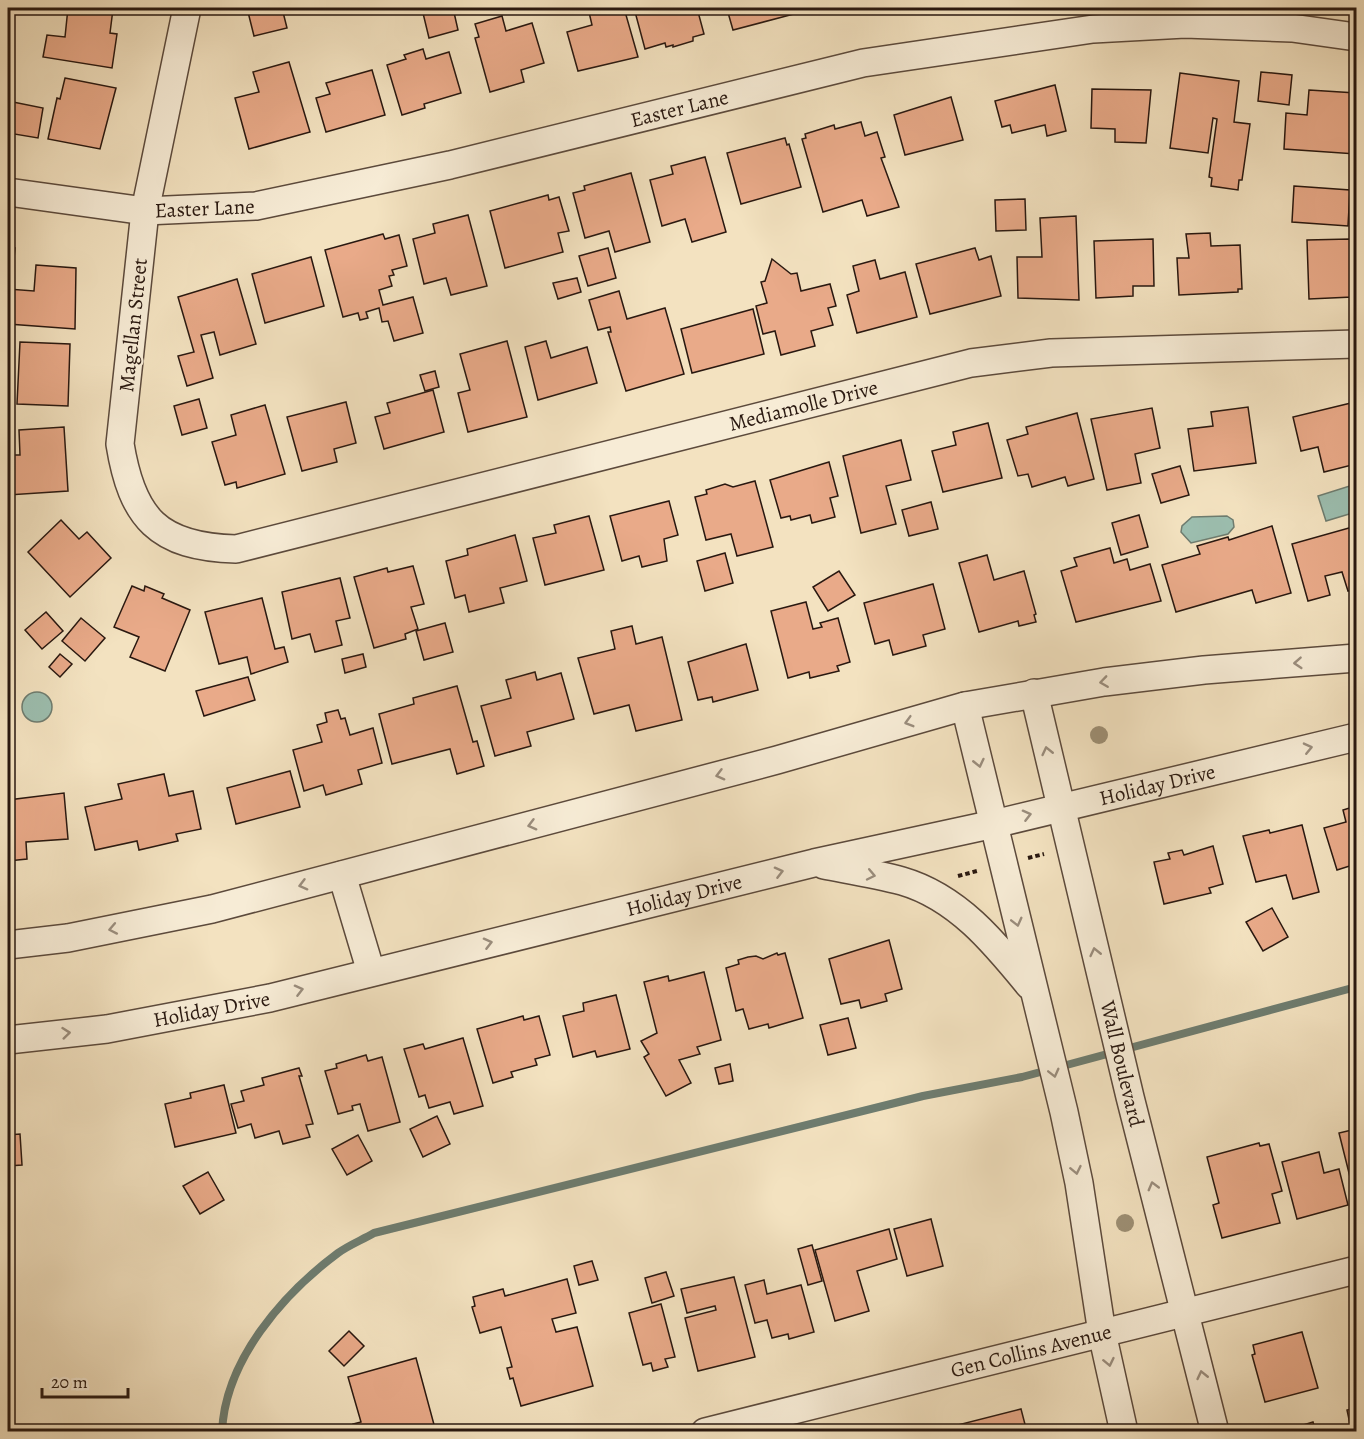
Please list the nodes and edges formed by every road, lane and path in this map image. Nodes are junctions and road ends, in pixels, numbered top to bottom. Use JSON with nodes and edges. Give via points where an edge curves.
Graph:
{"nodes":[{"id":1,"x":187,"y":8,"type":"edge"},
{"id":2,"x":1356,"y":37,"type":"edge"},
{"id":3,"x":8,"y":192,"type":"edge"},
{"id":4,"x":145,"y":211,"type":"junction"},
{"id":5,"x":1356,"y":344,"type":"edge"},
{"id":6,"x":261,"y":543,"type":"joint"},
{"id":7,"x":1356,"y":658,"type":"edge"},
{"id":8,"x":1034,"y":693,"type":"junction"},
{"id":9,"x":965,"y":706,"type":"junction"},
{"id":10,"x":1356,"y":736,"type":"edge"},
{"id":11,"x":1060,"y":808,"type":"junction"},
{"id":12,"x":994,"y":824,"type":"junction"},
{"id":13,"x":1054,"y":852,"type":"dead end"},
{"id":14,"x":1019,"y":861,"type":"dead end"},
{"id":15,"x":814,"y":863,"type":"junction"},
{"id":16,"x":342,"y":875,"type":"junction"},
{"id":17,"x":8,"y":945,"type":"edge"},
{"id":18,"x":371,"y":972,"type":"junction"},
{"id":19,"x":1034,"y":991,"type":"junction"},
{"id":20,"x":8,"y":1040,"type":"edge"},
{"id":21,"x":1356,"y":1270,"type":"edge"},
{"id":22,"x":1187,"y":1313,"type":"junction"},
{"id":23,"x":1102,"y":1333,"type":"junction"},
{"id":24,"x":705,"y":1431,"type":"edge"},
{"id":25,"x":1124,"y":1431,"type":"edge"},
{"id":26,"x":1215,"y":1431,"type":"edge"}],
"edges":[{"from":1,"to":4,"type":"street","name":"Magellan Street"},
{"from":2,"to":4,"type":"street","name":"Easter Lane","via":[[1292,28],[1185,24],[1093,29],[863,63],[450,165],[256,206]]},
{"from":3,"to":4,"type":"street","name":"Easter Lane"},
{"from":4,"to":6,"type":"street","name":"Magellan Street","via":[[120,444],[126,479],[144,514],[174,537],[212,548],[236,549]]},
{"from":5,"to":6,"type":"street","name":"Mediamolle Drive","via":[[1051,353],[971,363]]},
{"from":7,"to":8,"type":"street","one_way":true,"via":[[1204,670]]},
{"from":8,"to":9,"type":"street"},
{"from":11,"to":8,"type":"street","name":"Wall Boulevard","one_way":true},
{"from":9,"to":12,"type":"street","one_way":true},
{"from":9,"to":16,"type":"street","one_way":true},
{"from":11,"to":10,"type":"street","name":"Holiday Drive","one_way":true},
{"from":12,"to":11,"type":"street","name":"Holiday Drive","one_way":true},
{"from":22,"to":11,"type":"street","name":"Wall Boulevard","one_way":true},
{"from":12,"to":15,"type":"street","name":"Holiday Drive"},
{"from":12,"to":19,"type":"street","one_way":true},
{"from":13,"to":14,"type":"path"},
{"from":18,"to":15,"type":"street","name":"Holiday Drive","one_way":true},
{"from":15,"to":19,"type":"street","one_way":true,"via":[[903,882],[932,894],[961,912],[990,938]]},
{"from":16,"to":17,"type":"street","one_way":true,"via":[[158,920]]},
{"from":16,"to":18,"type":"street"},
{"from":20,"to":18,"type":"street","name":"Holiday Drive","one_way":true,"via":[[107,1029],[270,998]]},
{"from":19,"to":23,"type":"street","one_way":true,"via":[[1079,1183]]},
{"from":21,"to":22,"type":"street","name":"Gen Collins Avenue"},
{"from":22,"to":23,"type":"street","name":"Gen Collins Avenue"},
{"from":26,"to":22,"type":"street","name":"Wall Boulevard","one_way":true},
{"from":23,"to":24,"type":"street","name":"Gen Collins Avenue"},
{"from":23,"to":25,"type":"street","one_way":true}]}
